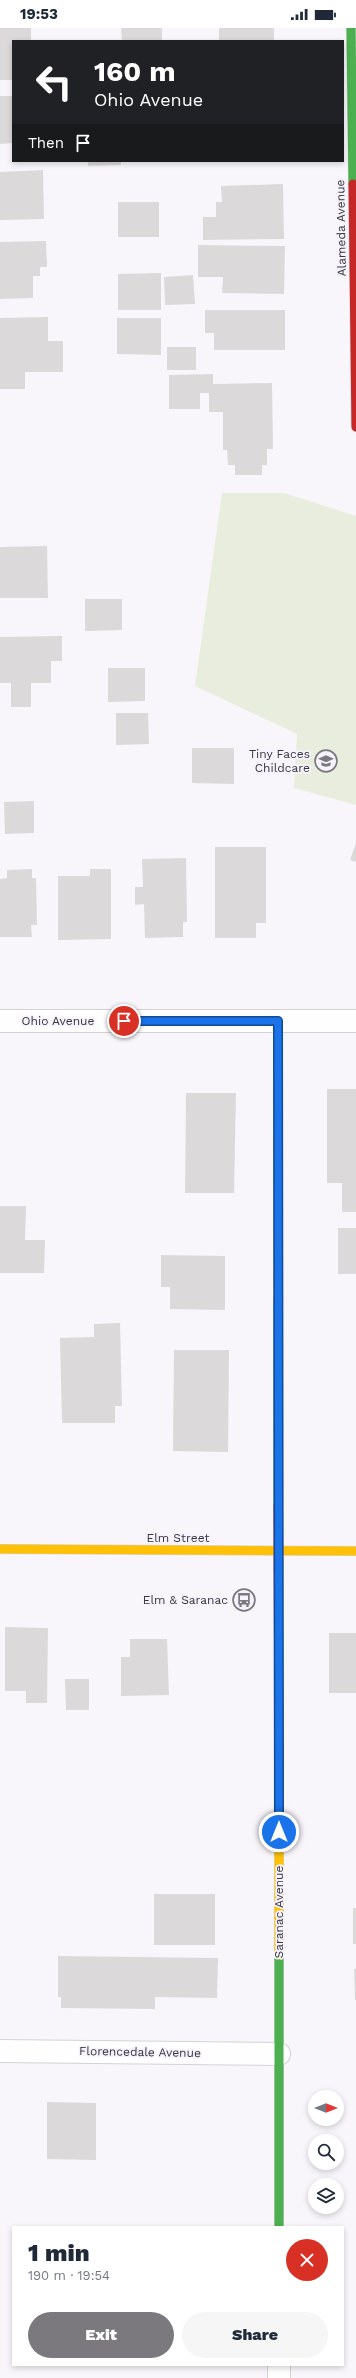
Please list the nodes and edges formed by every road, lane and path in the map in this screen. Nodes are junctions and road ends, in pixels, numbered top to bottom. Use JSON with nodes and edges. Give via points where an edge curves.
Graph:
{"nodes":[{"id":1,"x":351,"y":28,"type":"edge"},
{"id":2,"x":356,"y":427,"type":"edge"},
{"id":3,"x":0,"y":1021,"type":"edge"},
{"id":4,"x":278,"y":1021,"type":"junction"},
{"id":5,"x":356,"y":1021,"type":"edge"},
{"id":6,"x":0,"y":1549,"type":"edge"},
{"id":7,"x":279,"y":1551,"type":"junction"},
{"id":8,"x":356,"y":1551,"type":"edge"},
{"id":9,"x":0,"y":2051,"type":"edge"},
{"id":10,"x":279,"y":2054,"type":"junction"},
{"id":11,"x":279,"y":2226,"type":"edge"},
{"id":12,"x":279,"y":2366,"type":"edge"},
{"id":13,"x":279,"y":2378,"type":"edge"}],
"edges":[{"from":1,"to":2,"type":"street","name":"Alameda Avenue"},
{"from":3,"to":4,"type":"street","name":"Ohio Avenue"},
{"from":4,"to":5,"type":"street","name":"Ohio Avenue"},
{"from":4,"to":7,"type":"street","name":"Saranac Avenue"},
{"from":6,"to":7,"type":"street","name":"Elm Street"},
{"from":7,"to":8,"type":"street","name":"Elm Street"},
{"from":7,"to":10,"type":"street","name":"Saranac Avenue"},
{"from":9,"to":10,"type":"street","name":"Florencedale Avenue"},
{"from":10,"to":11,"type":"street","name":"Saranac Avenue"},
{"from":12,"to":13,"type":"street"}]}
